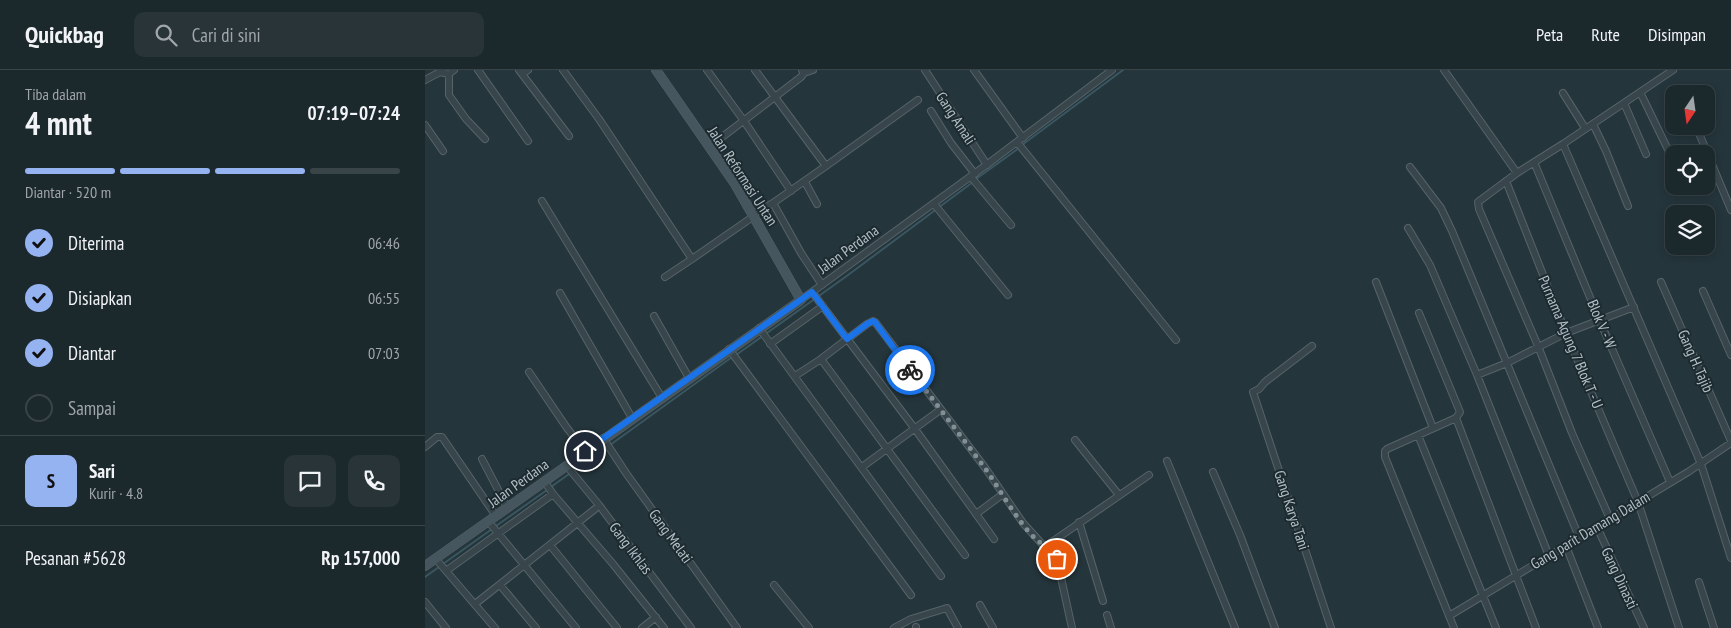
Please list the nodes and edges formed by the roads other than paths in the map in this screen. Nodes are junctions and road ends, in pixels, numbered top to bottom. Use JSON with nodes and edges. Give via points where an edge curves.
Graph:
{"nodes":[{"id":1,"x":478,"y":70,"type":"edge"},
{"id":2,"x":529,"y":70,"type":"edge"},
{"id":3,"x":563,"y":70,"type":"edge"},
{"id":4,"x":656,"y":70,"type":"edge"},
{"id":5,"x":707,"y":70,"type":"edge"},
{"id":6,"x":755,"y":70,"type":"edge"},
{"id":7,"x":813,"y":70,"type":"edge"},
{"id":8,"x":925,"y":70,"type":"edge"},
{"id":9,"x":974,"y":70,"type":"edge"},
{"id":10,"x":1112,"y":70,"type":"edge"},
{"id":11,"x":1444,"y":70,"type":"edge"},
{"id":12,"x":1673,"y":70,"type":"edge"},
{"id":13,"x":452,"y":72,"type":"edge"},
{"id":14,"x":520,"y":72,"type":"edge"},
{"id":15,"x":803,"y":72,"type":"edge"},
{"id":16,"x":425,"y":80,"type":"edge"},
{"id":17,"x":1641,"y":92,"type":"junction"},
{"id":18,"x":1563,"y":93,"type":"dead end"},
{"id":19,"x":774,"y":97,"type":"junction"},
{"id":20,"x":918,"y":100,"type":"dead end"},
{"id":21,"x":1624,"y":103,"type":"junction"},
{"id":22,"x":931,"y":111,"type":"dead end"},
{"id":23,"x":744,"y":121,"type":"junction"},
{"id":24,"x":1593,"y":124,"type":"junction"},
{"id":25,"x":425,"y":125,"type":"edge"},
{"id":26,"x":1585,"y":128,"type":"junction"},
{"id":27,"x":1700,"y":135,"type":"edge"},
{"id":28,"x":569,"y":136,"type":"dead end"},
{"id":29,"x":485,"y":139,"type":"dead end"},
{"id":30,"x":528,"y":141,"type":"dead end"},
{"id":31,"x":1020,"y":143,"type":"junction"},
{"id":32,"x":1563,"y":144,"type":"junction"},
{"id":33,"x":1666,"y":145,"type":"edge"},
{"id":34,"x":709,"y":147,"type":"junction"},
{"id":35,"x":443,"y":151,"type":"dead end"},
{"id":36,"x":1646,"y":154,"type":"dead end"},
{"id":37,"x":1535,"y":163,"type":"junction"},
{"id":38,"x":987,"y":165,"type":"junction"},
{"id":39,"x":826,"y":166,"type":"junction"},
{"id":40,"x":1410,"y":167,"type":"dead end"},
{"id":41,"x":1517,"y":173,"type":"junction"},
{"id":42,"x":973,"y":175,"type":"junction"},
{"id":43,"x":805,"y":182,"type":"junction"},
{"id":44,"x":1505,"y":182,"type":"junction"},
{"id":45,"x":791,"y":192,"type":"junction"},
{"id":46,"x":542,"y":201,"type":"dead end"},
{"id":47,"x":773,"y":203,"type":"junction"},
{"id":48,"x":817,"y":204,"type":"dead end"},
{"id":49,"x":1628,"y":206,"type":"dead end"},
{"id":50,"x":936,"y":207,"type":"junction"},
{"id":51,"x":1731,"y":210,"type":"edge"},
{"id":52,"x":753,"y":215,"type":"junction"},
{"id":53,"x":1011,"y":225,"type":"dead end"},
{"id":54,"x":1408,"y":228,"type":"dead end"},
{"id":55,"x":691,"y":259,"type":"junction"},
{"id":56,"x":665,"y":277,"type":"dead end"},
{"id":57,"x":1376,"y":282,"type":"dead end"},
{"id":58,"x":1661,"y":282,"type":"dead end"},
{"id":59,"x":822,"y":285,"type":"junction"},
{"id":60,"x":1703,"y":291,"type":"dead end"},
{"id":61,"x":559,"y":293,"type":"dead end"},
{"id":62,"x":1008,"y":295,"type":"dead end"},
{"id":63,"x":817,"y":298,"type":"junction"},
{"id":64,"x":801,"y":300,"type":"junction"},
{"id":65,"x":1634,"y":307,"type":"junction"},
{"id":66,"x":1419,"y":313,"type":"dead end"},
{"id":67,"x":654,"y":316,"type":"dead end"},
{"id":68,"x":1599,"y":319,"type":"junction"},
{"id":69,"x":761,"y":330,"type":"junction"},
{"id":70,"x":1567,"y":333,"type":"junction"},
{"id":71,"x":847,"y":339,"type":"junction"},
{"id":72,"x":1176,"y":340,"type":"dead end"},
{"id":73,"x":769,"y":343,"type":"junction"},
{"id":74,"x":1312,"y":346,"type":"dead end"},
{"id":75,"x":1538,"y":346,"type":"junction"},
{"id":76,"x":732,"y":353,"type":"junction"},
{"id":77,"x":1731,"y":356,"type":"edge"},
{"id":78,"x":821,"y":359,"type":"junction"},
{"id":79,"x":1507,"y":363,"type":"junction"},
{"id":80,"x":529,"y":372,"type":"dead end"},
{"id":81,"x":1477,"y":375,"type":"junction"},
{"id":82,"x":795,"y":376,"type":"junction"},
{"id":83,"x":689,"y":378,"type":"junction"},
{"id":84,"x":662,"y":398,"type":"junction"},
{"id":85,"x":940,"y":410,"type":"junction"},
{"id":86,"x":632,"y":418,"type":"junction"},
{"id":87,"x":1456,"y":418,"type":"junction"},
{"id":88,"x":1433,"y":428,"type":"junction"},
{"id":89,"x":915,"y":429,"type":"junction"},
{"id":90,"x":1418,"y":435,"type":"junction"},
{"id":91,"x":1075,"y":440,"type":"dead end"},
{"id":92,"x":606,"y":443,"type":"junction"},
{"id":93,"x":1731,"y":444,"type":"edge"},
{"id":94,"x":425,"y":447,"type":"edge"},
{"id":95,"x":888,"y":449,"type":"junction"},
{"id":96,"x":585,"y":451,"type":"junction"},
{"id":97,"x":482,"y":459,"type":"dead end"},
{"id":98,"x":1167,"y":461,"type":"dead end"},
{"id":99,"x":1701,"y":464,"type":"junction"},
{"id":100,"x":568,"y":467,"type":"junction"},
{"id":101,"x":862,"y":467,"type":"junction"},
{"id":102,"x":1213,"y":472,"type":"dead end"},
{"id":103,"x":1149,"y":475,"type":"dead end"},
{"id":104,"x":1670,"y":482,"type":"junction"},
{"id":105,"x":545,"y":483,"type":"junction"},
{"id":106,"x":552,"y":493,"type":"junction"},
{"id":107,"x":1003,"y":494,"type":"junction"},
{"id":108,"x":1119,"y":495,"type":"junction"},
{"id":109,"x":1638,"y":502,"type":"junction"},
{"id":110,"x":507,"y":507,"type":"junction"},
{"id":111,"x":595,"y":509,"type":"dead end"},
{"id":112,"x":976,"y":514,"type":"junction"},
{"id":113,"x":1610,"y":519,"type":"junction"},
{"id":114,"x":491,"y":520,"type":"junction"},
{"id":115,"x":578,"y":522,"type":"junction"},
{"id":116,"x":1079,"y":522,"type":"junction"},
{"id":117,"x":1597,"y":527,"type":"junction"},
{"id":118,"x":497,"y":532,"type":"junction"},
{"id":119,"x":1579,"y":537,"type":"junction"},
{"id":120,"x":994,"y":539,"type":"dead end"},
{"id":121,"x":1053,"y":541,"type":"junction"},
{"id":122,"x":1729,"y":542,"type":"edge"},
{"id":123,"x":550,"y":545,"type":"junction"},
{"id":124,"x":1566,"y":546,"type":"junction"},
{"id":125,"x":965,"y":555,"type":"dead end"},
{"id":126,"x":1549,"y":556,"type":"junction"},
{"id":127,"x":1731,"y":558,"type":"edge"},
{"id":128,"x":437,"y":560,"type":"junction"},
{"id":129,"x":525,"y":565,"type":"junction"},
{"id":130,"x":425,"y":566,"type":"edge"},
{"id":131,"x":445,"y":570,"type":"junction"},
{"id":132,"x":1515,"y":575,"type":"junction"},
{"id":133,"x":941,"y":576,"type":"dead end"},
{"id":134,"x":1699,"y":582,"type":"dead end"},
{"id":135,"x":500,"y":585,"type":"junction"},
{"id":136,"x":774,"y":585,"type":"dead end"},
{"id":137,"x":911,"y":595,"type":"dead end"},
{"id":138,"x":1483,"y":596,"type":"junction"},
{"id":139,"x":1103,"y":601,"type":"dead end"},
{"id":140,"x":425,"y":602,"type":"edge"},
{"id":141,"x":475,"y":604,"type":"junction"},
{"id":142,"x":980,"y":606,"type":"dead end"},
{"id":143,"x":1107,"y":615,"type":"dead end"},
{"id":144,"x":1449,"y":616,"type":"junction"},
{"id":145,"x":656,"y":617,"type":"junction"},
{"id":146,"x":445,"y":628,"type":"edge"},
{"id":147,"x":495,"y":628,"type":"edge"},
{"id":148,"x":536,"y":628,"type":"edge"},
{"id":149,"x":576,"y":628,"type":"edge"},
{"id":150,"x":617,"y":628,"type":"edge"},
{"id":151,"x":642,"y":628,"type":"edge"},
{"id":152,"x":664,"y":628,"type":"edge"},
{"id":153,"x":691,"y":628,"type":"edge"},
{"id":154,"x":737,"y":628,"type":"edge"},
{"id":155,"x":809,"y":628,"type":"edge"},
{"id":156,"x":894,"y":628,"type":"edge"},
{"id":157,"x":958,"y":628,"type":"edge"},
{"id":158,"x":993,"y":628,"type":"edge"},
{"id":159,"x":1072,"y":628,"type":"edge"},
{"id":160,"x":1111,"y":628,"type":"edge"},
{"id":161,"x":1235,"y":628,"type":"edge"},
{"id":162,"x":1275,"y":628,"type":"edge"},
{"id":163,"x":1331,"y":628,"type":"edge"},
{"id":164,"x":1454,"y":628,"type":"edge"},
{"id":165,"x":1496,"y":628,"type":"edge"},
{"id":166,"x":1536,"y":628,"type":"edge"},
{"id":167,"x":1598,"y":628,"type":"edge"},
{"id":168,"x":1644,"y":628,"type":"edge"},
{"id":169,"x":1679,"y":628,"type":"edge"},
{"id":170,"x":1714,"y":628,"type":"edge"}],
"edges":[{"from":1,"to":30,"type":"street"},
{"from":2,"to":14,"type":"street"},
{"from":3,"to":55,"type":"street"},
{"from":4,"to":34,"type":"street","name":"Jalan Reformasi Untan"},
{"from":5,"to":23,"type":"street"},
{"from":6,"to":19,"type":"street"},
{"from":7,"to":15,"type":"street"},
{"from":8,"to":38,"type":"street","name":"Gang Amali"},
{"from":9,"to":31,"type":"street"},
{"from":10,"to":31,"type":"street","name":"Jalan Perdana"},
{"from":11,"to":41,"type":"street"},
{"from":12,"to":17,"type":"street"},
{"from":13,"to":16,"type":"street","via":[[440,72]]},
{"from":13,"to":29,"type":"street","via":[[449,96]]},
{"from":14,"to":28,"type":"street"},
{"from":15,"to":19,"type":"street"},
{"from":17,"to":21,"type":"street"},
{"from":17,"to":33,"type":"street"},
{"from":18,"to":26,"type":"street"},
{"from":19,"to":23,"type":"street"},
{"from":19,"to":39,"type":"street"},
{"from":20,"to":39,"type":"street"},
{"from":21,"to":24,"type":"street"},
{"from":21,"to":36,"type":"street"},
{"from":22,"to":42,"type":"street"},
{"from":23,"to":34,"type":"street"},
{"from":23,"to":45,"type":"street"},
{"from":24,"to":26,"type":"street"},
{"from":24,"to":49,"type":"street"},
{"from":25,"to":35,"type":"street"},
{"from":26,"to":32,"type":"street"},
{"from":27,"to":51,"type":"street"},
{"from":31,"to":38,"type":"street","name":"Jalan Perdana"},
{"from":31,"to":72,"type":"street"},
{"from":32,"to":37,"type":"street"},
{"from":32,"to":65,"type":"street"},
{"from":34,"to":52,"type":"street","name":"Jalan Reformasi Untan"},
{"from":37,"to":41,"type":"street"},
{"from":37,"to":68,"type":"street","name":"Blok V - W"},
{"from":38,"to":42,"type":"street","name":"Jalan Perdana"},
{"from":39,"to":43,"type":"street"},
{"from":40,"to":79,"type":"street","via":[[1441,208]]},
{"from":41,"to":44,"type":"street"},
{"from":42,"to":50,"type":"street","name":"Jalan Perdana"},
{"from":42,"to":53,"type":"street"},
{"from":43,"to":45,"type":"street"},
{"from":43,"to":48,"type":"street"},
{"from":44,"to":70,"type":"street","name":"Purnama Agung 7 Blok T - U"},
{"from":44,"to":75,"type":"street","via":[[1479,200],[1477,205]]},
{"from":45,"to":47,"type":"street"},
{"from":46,"to":84,"type":"street"},
{"from":47,"to":52,"type":"street"},
{"from":47,"to":59,"type":"street"},
{"from":50,"to":59,"type":"street","name":"Jalan Perdana"},
{"from":50,"to":62,"type":"street"},
{"from":52,"to":55,"type":"street"},
{"from":52,"to":64,"type":"street","name":"Jalan Reformasi Untan"},
{"from":54,"to":81,"type":"street","via":[[1434,273]]},
{"from":55,"to":56,"type":"street"},
{"from":57,"to":88,"type":"street"},
{"from":58,"to":93,"type":"street","name":"Gang H. Tajib"},
{"from":59,"to":63,"type":"street","name":"Jalan Perdana"},
{"from":60,"to":77,"type":"street"},
{"from":61,"to":86,"type":"street"},
{"from":63,"to":64,"type":"street","name":"Jalan Perdana"},
{"from":63,"to":71,"type":"street"},
{"from":63,"to":73,"type":"street"},
{"from":64,"to":69,"type":"street","name":"Jalan Perdana"},
{"from":65,"to":68,"type":"street"},
{"from":65,"to":99,"type":"street"},
{"from":66,"to":87,"type":"street","via":[[1460,412]]},
{"from":67,"to":83,"type":"street"},
{"from":68,"to":70,"type":"street"},
{"from":68,"to":104,"type":"street","name":"Blok V - W"},
{"from":69,"to":73,"type":"street"},
{"from":69,"to":76,"type":"street","name":"Jalan Perdana"},
{"from":70,"to":75,"type":"street"},
{"from":70,"to":109,"type":"street","name":"Purnama Agung 7 Blok T - U"},
{"from":71,"to":78,"type":"street"},
{"from":71,"to":85,"type":"street","via":[[875,322]]},
{"from":71,"to":89,"type":"street"},
{"from":73,"to":82,"type":"street"},
{"from":74,"to":163,"type":"street","name":"Gang Karya Tani","via":[[1253,392]]},
{"from":75,"to":79,"type":"street"},
{"from":75,"to":113,"type":"street"},
{"from":76,"to":83,"type":"street","name":"Jalan Perdana"},
{"from":76,"to":137,"type":"street"},
{"from":78,"to":82,"type":"street"},
{"from":78,"to":95,"type":"street"},
{"from":79,"to":81,"type":"street"},
{"from":79,"to":119,"type":"street"},
{"from":80,"to":96,"type":"street"},
{"from":81,"to":126,"type":"street"},
{"from":82,"to":101,"type":"street"},
{"from":83,"to":84,"type":"street","name":"Jalan Perdana"},
{"from":84,"to":86,"type":"street","name":"Jalan Perdana"},
{"from":85,"to":89,"type":"street"},
{"from":85,"to":107,"type":"street"},
{"from":86,"to":92,"type":"street","name":"Jalan Perdana"},
{"from":87,"to":88,"type":"street"},
{"from":87,"to":132,"type":"street"},
{"from":88,"to":90,"type":"street"},
{"from":89,"to":95,"type":"street"},
{"from":89,"to":112,"type":"street"},
{"from":90,"to":138,"type":"street"},
{"from":90,"to":144,"type":"street","via":[[1387,449],[1385,457]]},
{"from":91,"to":108,"type":"street"},
{"from":92,"to":96,"type":"street","name":"Jalan Perdana"},
{"from":92,"to":154,"type":"street","name":"Gang Melati"},
{"from":93,"to":99,"type":"street","name":"Gang parit Damang Dalam"},
{"from":94,"to":114,"type":"street","via":[[437,437],[442,438]]},
{"from":95,"to":101,"type":"street"},
{"from":95,"to":125,"type":"street"},
{"from":96,"to":100,"type":"street","name":"Jalan Perdana"},
{"from":97,"to":110,"type":"street"},
{"from":98,"to":161,"type":"street"},
{"from":99,"to":104,"type":"street","name":"Gang parit Damang Dalam"},
{"from":99,"to":122,"type":"street"},
{"from":100,"to":105,"type":"street","name":"Jalan Perdana"},
{"from":100,"to":153,"type":"street","name":"Gang Ikhlas"},
{"from":101,"to":133,"type":"street"},
{"from":102,"to":162,"type":"street"},
{"from":103,"to":108,"type":"street"},
{"from":104,"to":109,"type":"street","name":"Gang parit Damang Dalam"},
{"from":105,"to":106,"type":"street"},
{"from":105,"to":110,"type":"street","name":"Jalan Perdana"},
{"from":106,"to":115,"type":"street"},
{"from":106,"to":118,"type":"street"},
{"from":107,"to":112,"type":"street"},
{"from":107,"to":121,"type":"street","via":[[1042,544],[1046,546]]},
{"from":108,"to":116,"type":"street"},
{"from":109,"to":113,"type":"street","name":"Gang parit Damang Dalam"},
{"from":109,"to":169,"type":"street","name":"Purnama Agung 7 Blok T - U"},
{"from":110,"to":114,"type":"street","name":"Jalan Perdana"},
{"from":111,"to":115,"type":"street"},
{"from":112,"to":120,"type":"street"},
{"from":113,"to":117,"type":"street","name":"Gang parit Damang Dalam"},
{"from":114,"to":118,"type":"street"},
{"from":114,"to":128,"type":"street","name":"Jalan Perdana"},
{"from":115,"to":123,"type":"street"},
{"from":115,"to":145,"type":"street"},
{"from":116,"to":121,"type":"street"},
{"from":116,"to":139,"type":"street"},
{"from":117,"to":119,"type":"street","name":"Gang parit Damang Dalam"},
{"from":117,"to":168,"type":"street","name":"Gang Dinasti"},
{"from":118,"to":129,"type":"street"},
{"from":118,"to":131,"type":"street"},
{"from":119,"to":124,"type":"street","name":"Gang parit Damang Dalam"},
{"from":121,"to":159,"type":"street"},
{"from":122,"to":127,"type":"street"},
{"from":123,"to":129,"type":"street"},
{"from":123,"to":150,"type":"street"},
{"from":124,"to":126,"type":"street","name":"Gang parit Damang Dalam"},
{"from":124,"to":167,"type":"street"},
{"from":126,"to":132,"type":"street","name":"Gang parit Damang Dalam"},
{"from":128,"to":130,"type":"street","name":"Jalan Perdana"},
{"from":128,"to":131,"type":"street"},
{"from":129,"to":135,"type":"street"},
{"from":129,"to":149,"type":"street"},
{"from":131,"to":141,"type":"street"},
{"from":132,"to":138,"type":"street","name":"Gang parit Damang Dalam"},
{"from":132,"to":166,"type":"street"},
{"from":134,"to":170,"type":"street"},
{"from":135,"to":141,"type":"street"},
{"from":135,"to":148,"type":"street"},
{"from":136,"to":155,"type":"street"},
{"from":138,"to":144,"type":"street","name":"Gang parit Damang Dalam"},
{"from":138,"to":165,"type":"street"},
{"from":140,"to":146,"type":"street"},
{"from":141,"to":147,"type":"street"},
{"from":142,"to":158,"type":"street"},
{"from":143,"to":160,"type":"street"},
{"from":144,"to":164,"type":"street"},
{"from":145,"to":151,"type":"street"},
{"from":145,"to":152,"type":"street"},
{"from":156,"to":157,"type":"street","via":[[947,608]]}]}
